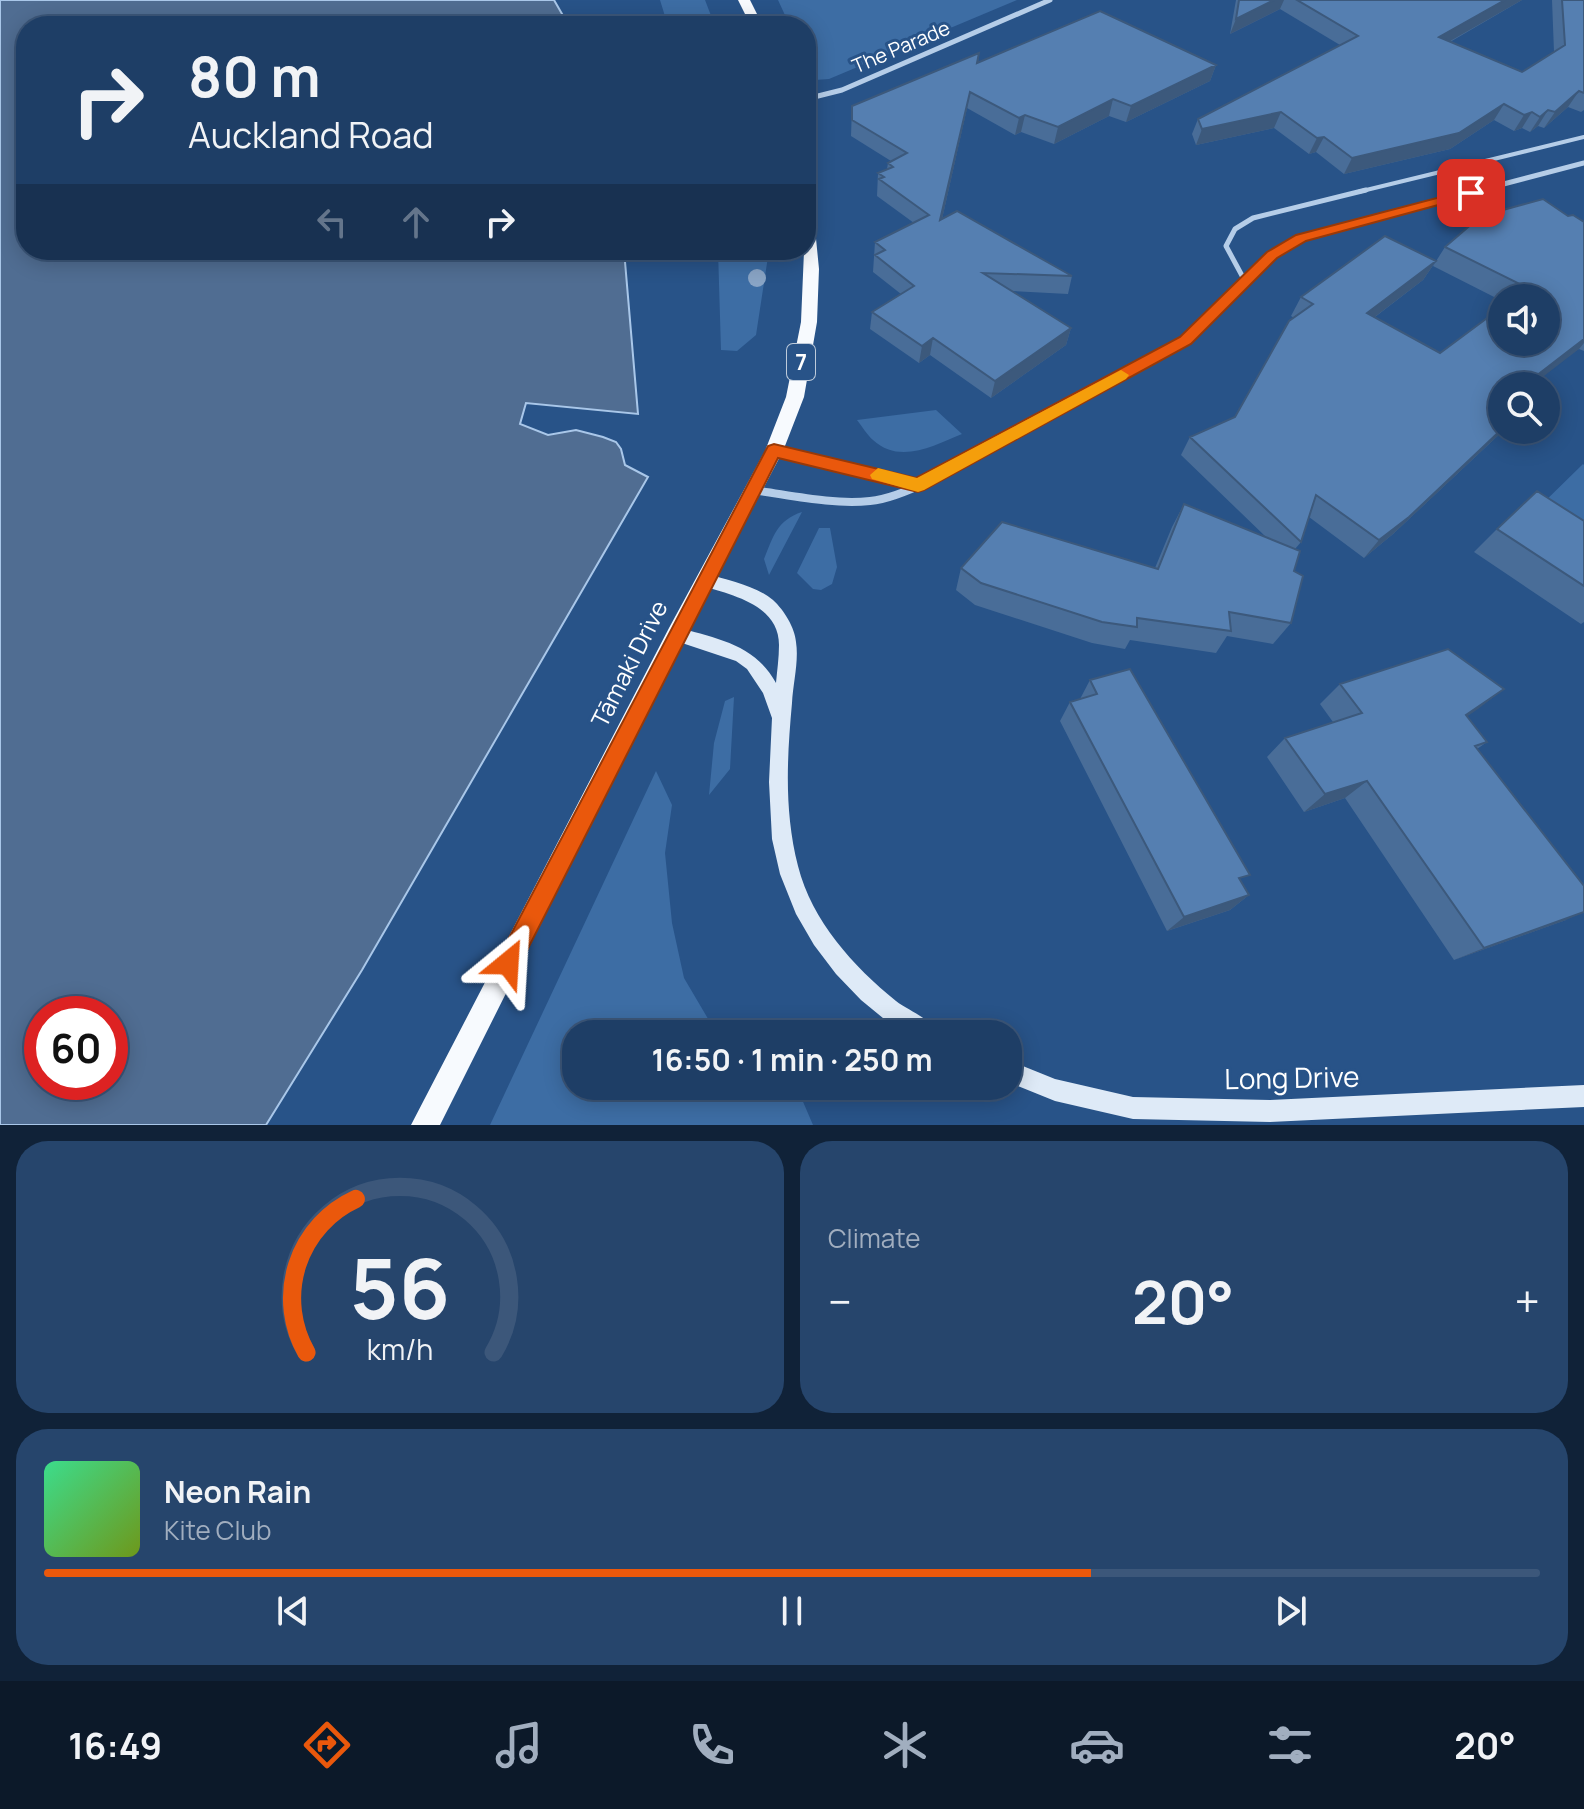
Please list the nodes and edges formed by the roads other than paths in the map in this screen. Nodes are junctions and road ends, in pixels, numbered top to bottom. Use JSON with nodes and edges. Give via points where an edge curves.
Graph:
{"nodes":[{"id":1,"x":1050,"y":0,"type":"edge"},
{"id":2,"x":816,"y":96,"type":"edge"},
{"id":3,"x":1584,"y":137,"type":"edge"},
{"id":4,"x":1584,"y":163,"type":"edge"},
{"id":5,"x":810,"y":260,"type":"edge"},
{"id":6,"x":1246,"y":283,"type":"junction"},
{"id":7,"x":774,"y":451,"type":"junction"},
{"id":8,"x":918,"y":485,"type":"junction"},
{"id":9,"x":752,"y":490,"type":"junction"},
{"id":10,"x":706,"y":580,"type":"junction"},
{"id":11,"x":676,"y":634,"type":"junction"},
{"id":12,"x":781,"y":725,"type":"junction"},
{"id":13,"x":905,"y":1020,"type":"edge"},
{"id":14,"x":1022,"y":1077,"type":"edge"},
{"id":15,"x":1584,"y":1096,"type":"edge"},
{"id":16,"x":1138,"y":1117,"type":"edge"},
{"id":17,"x":425,"y":1125,"type":"edge"}],
"edges":[{"from":1,"to":2,"type":"street","name":"The Parade"},
{"from":3,"to":6,"type":"lane","via":[[1253,218],[1235,229],[1226,246]]},
{"from":4,"to":6,"type":"street","via":[[1301,238],[1272,255]]},
{"from":5,"to":7,"type":"main road","name":"Tāmaki Drive","number":"7","via":[[809,322],[795,397]]},
{"from":6,"to":8,"type":"street","via":[[1186,341]]},
{"from":7,"to":8,"type":"street"},
{"from":7,"to":9,"type":"main road","name":"Tāmaki Drive","number":"7"},
{"from":8,"to":9,"type":"street","via":[[874,501],[852,502]]},
{"from":9,"to":10,"type":"main road","name":"Tāmaki Drive","number":"7"},
{"from":10,"to":11,"type":"main road","name":"Tāmaki Drive","number":"7"},
{"from":10,"to":12,"type":"street","via":[[768,603],[783,623],[788,642]]},
{"from":11,"to":12,"type":"street","via":[[750,659],[772,691]]},
{"from":11,"to":17,"type":"main road","name":"Tāmaki Drive","number":"7"},
{"from":12,"to":13,"type":"street","via":[[778,804],[796,890],[843,969]]},
{"from":14,"to":16,"type":"street","name":"Long Drive"},
{"from":15,"to":16,"type":"street","name":"Long Drive"}]}
